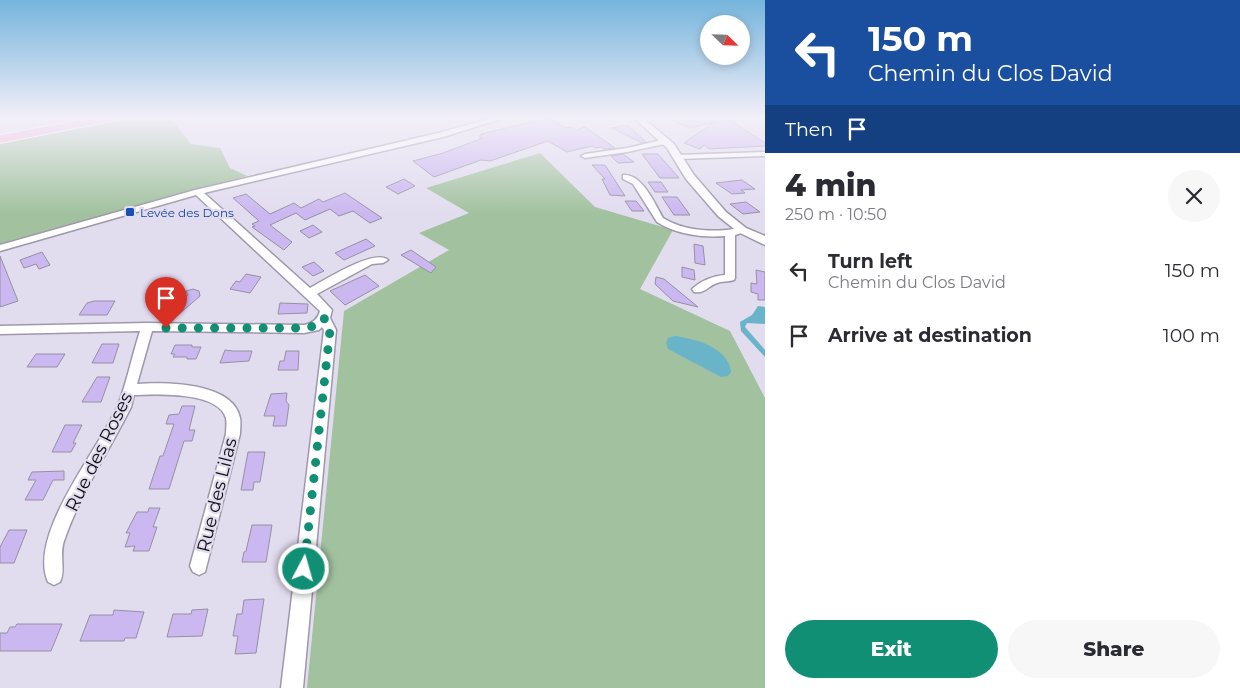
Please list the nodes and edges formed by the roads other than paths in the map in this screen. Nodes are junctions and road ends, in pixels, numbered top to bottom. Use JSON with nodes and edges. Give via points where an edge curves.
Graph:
{"nodes":[{"id":1,"x":377,"y":149,"type":"edge"},
{"id":2,"x":630,"y":149,"type":"edge"},
{"id":3,"x":673,"y":149,"type":"edge"},
{"id":4,"x":765,"y":154,"type":"edge"},
{"id":5,"x":585,"y":156,"type":"dead end"},
{"id":6,"x":678,"y":156,"type":"junction"},
{"id":7,"x":626,"y":177,"type":"dead end"},
{"id":8,"x":198,"y":192,"type":"junction"},
{"id":9,"x":742,"y":230,"type":"junction"},
{"id":10,"x":730,"y":233,"type":"junction"},
{"id":11,"x":765,"y":241,"type":"edge"},
{"id":12,"x":0,"y":248,"type":"edge"},
{"id":13,"x":383,"y":260,"type":"dead end"},
{"id":14,"x":698,"y":289,"type":"dead end"},
{"id":15,"x":309,"y":293,"type":"junction"},
{"id":16,"x":324,"y":318,"type":"junction"},
{"id":17,"x":146,"y":327,"type":"junction"},
{"id":18,"x":0,"y":330,"type":"edge"},
{"id":19,"x":130,"y":390,"type":"junction"},
{"id":20,"x":199,"y":566,"type":"dead end"},
{"id":21,"x":54,"y":576,"type":"dead end"},
{"id":22,"x":292,"y":688,"type":"edge"}],
"edges":[{"from":1,"to":8,"type":"street"},
{"from":2,"to":5,"type":"street"},
{"from":3,"to":6,"type":"street"},
{"from":4,"to":6,"type":"street"},
{"from":6,"to":9,"type":"street","via":[[711,202]]},
{"from":7,"to":10,"type":"street","via":[[636,182],[660,220],[666,224],[699,232]]},
{"from":8,"to":12,"type":"street"},
{"from":8,"to":15,"type":"street"},
{"from":9,"to":10,"type":"street"},
{"from":9,"to":11,"type":"street"},
{"from":10,"to":14,"type":"street","via":[[730,278],[708,282]]},
{"from":13,"to":15,"type":"street","via":[[370,262]]},
{"from":15,"to":16,"type":"street","via":[[326,310]]},
{"from":16,"to":17,"type":"street","via":[[315,326],[304,328]]},
{"from":16,"to":22,"type":"street","via":[[330,330]]},
{"from":17,"to":18,"type":"street"},
{"from":17,"to":19,"type":"street","name":"Rue des Roses"},
{"from":19,"to":20,"type":"street","name":"Rue des Lilas","via":[[153,388],[213,396],[225,404],[234,419],[233,434]]},
{"from":19,"to":21,"type":"street","name":"Rue des Roses","via":[[55,541],[52,556]]}]}
